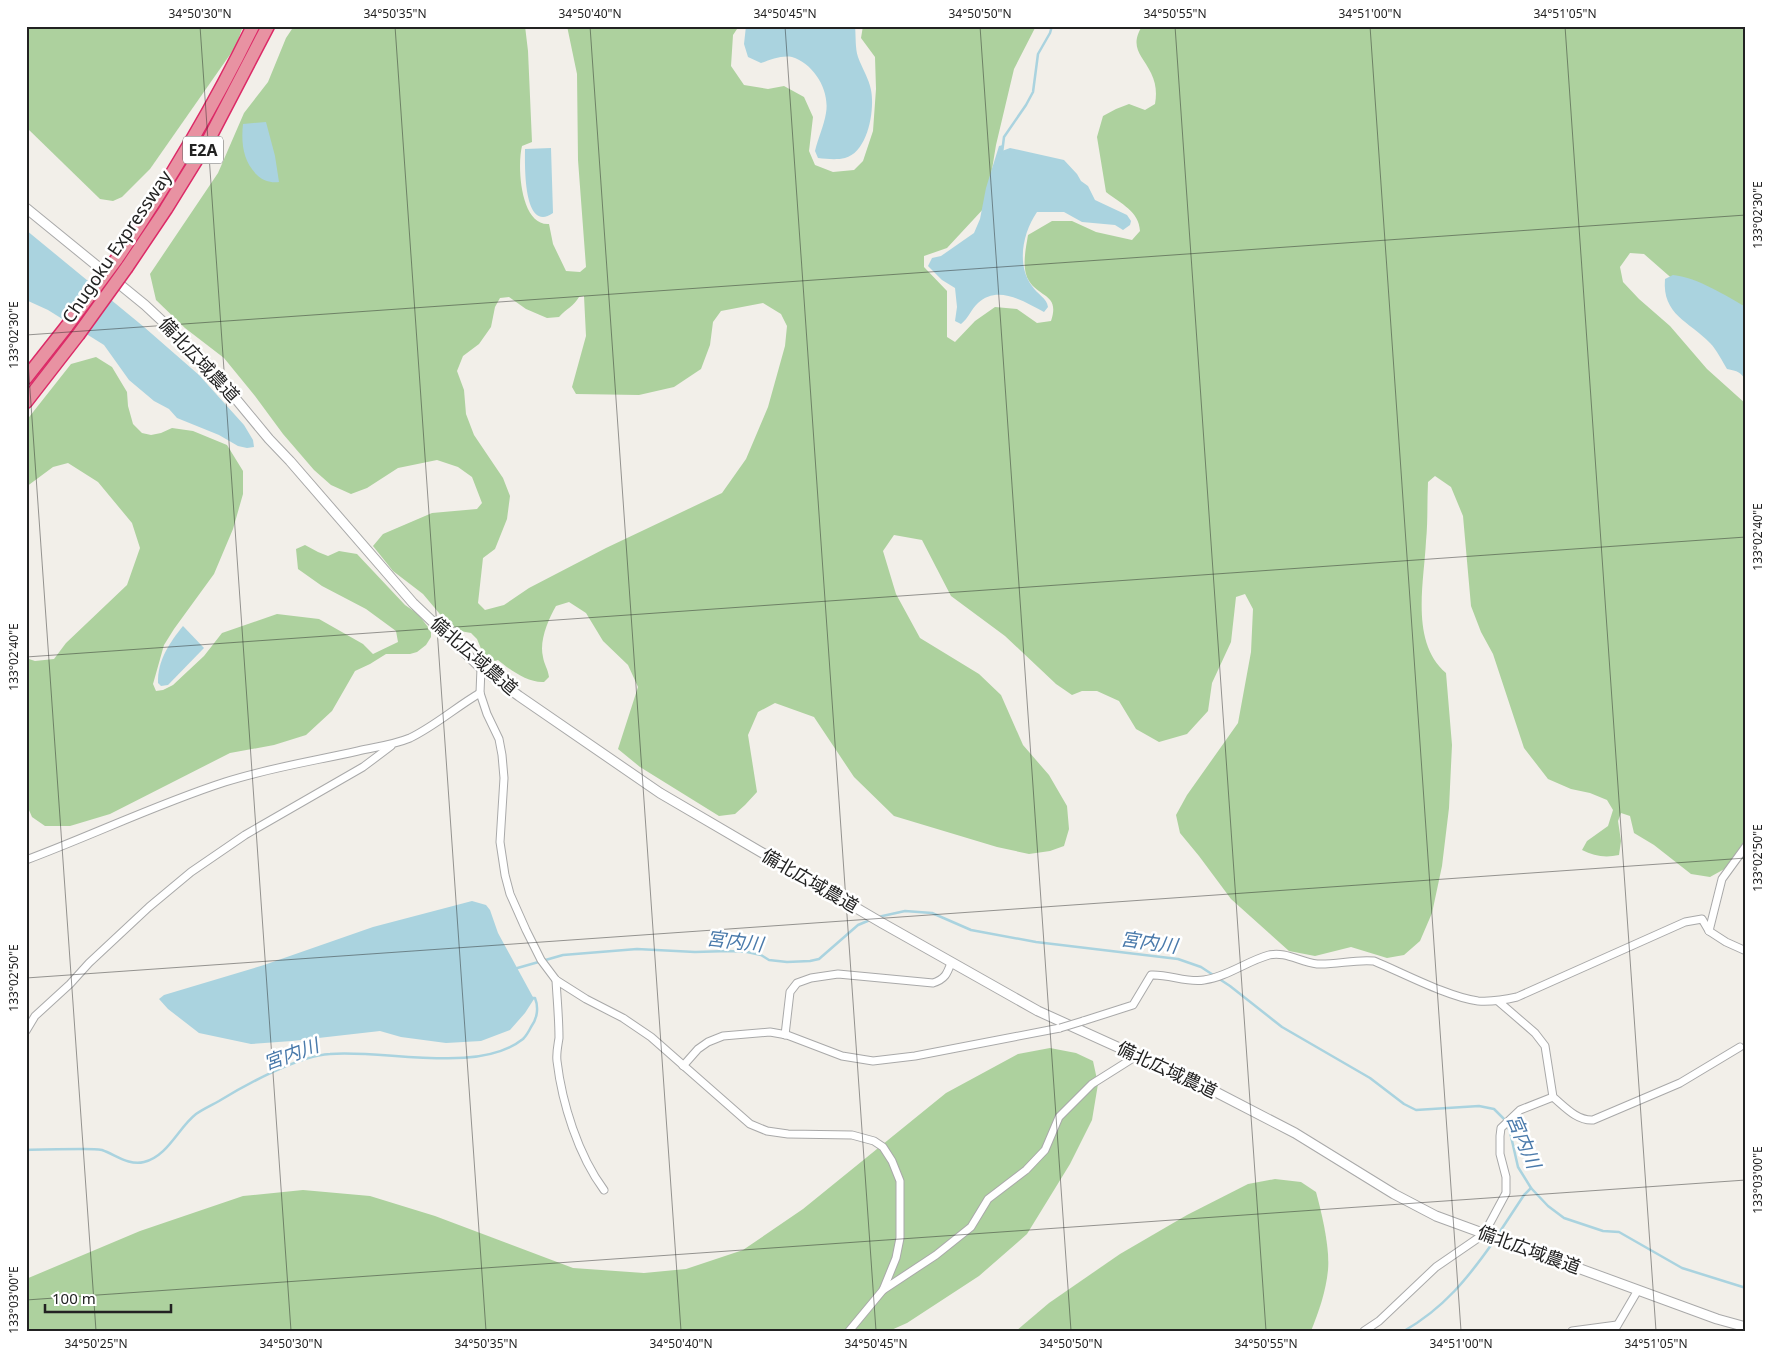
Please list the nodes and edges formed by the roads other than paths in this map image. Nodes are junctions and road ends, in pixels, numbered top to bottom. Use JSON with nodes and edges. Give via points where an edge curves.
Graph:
{"nodes":[{"id":1,"x":253,"y":26,"type":"edge"},
{"id":2,"x":268,"y":26,"type":"edge"},
{"id":3,"x":26,"y":208,"type":"edge"},
{"id":4,"x":122,"y":264,"type":"junction"},
{"id":5,"x":26,"y":378,"type":"edge"},
{"id":6,"x":26,"y":402,"type":"edge"},
{"id":7,"x":481,"y":668,"type":"junction"},
{"id":8,"x":480,"y":693,"type":"junction"},
{"id":9,"x":394,"y":744,"type":"junction"},
{"id":10,"x":1746,"y":846,"type":"edge"},
{"id":11,"x":26,"y":860,"type":"edge"},
{"id":12,"x":1709,"y":931,"type":"junction"},
{"id":13,"x":1746,"y":951,"type":"edge"},
{"id":14,"x":951,"y":963,"type":"junction"},
{"id":15,"x":556,"y":980,"type":"junction"},
{"id":16,"x":1498,"y":1001,"type":"junction"},
{"id":17,"x":26,"y":1031,"type":"edge"},
{"id":18,"x":785,"y":1035,"type":"junction"},
{"id":19,"x":1740,"y":1047,"type":"dead end"},
{"id":20,"x":1138,"y":1056,"type":"junction"},
{"id":21,"x":683,"y":1066,"type":"junction"},
{"id":22,"x":1553,"y":1097,"type":"junction"},
{"id":23,"x":604,"y":1190,"type":"dead end"},
{"id":24,"x":1484,"y":1234,"type":"junction"},
{"id":25,"x":883,"y":1290,"type":"junction"},
{"id":26,"x":1638,"y":1290,"type":"junction"},
{"id":27,"x":1746,"y":1327,"type":"edge"},
{"id":28,"x":1616,"y":1328,"type":"edge"},
{"id":29,"x":849,"y":1331,"type":"edge"},
{"id":30,"x":1364,"y":1331,"type":"edge"},
{"id":31,"x":1572,"y":1331,"type":"edge"}],
"edges":[{"from":1,"to":4,"type":"highway","name":"Chugoku Expressway","number":"E2A"},
{"from":2,"to":4,"type":"highway","name":"Chugoku Expressway","number":"E2A","via":[[208,141],[166,209]]},
{"from":3,"to":7,"type":"street","name":"備北広域農道","via":[[175,333],[414,603]]},
{"from":4,"to":5,"type":"highway","name":"Chugoku Expressway","number":"E2A","bridge":true},
{"from":4,"to":6,"type":"highway","name":"Chugoku Expressway","number":"E2A","bridge":true,"via":[[78,335]]},
{"from":7,"to":8,"type":"street"},
{"from":7,"to":14,"type":"street","name":"備北広域農道","via":[[660,793]]},
{"from":8,"to":9,"type":"street","via":[[417,734]]},
{"from":8,"to":15,"type":"street","via":[[499,739],[502,755],[504,778],[500,842],[510,894],[541,960]]},
{"from":9,"to":11,"type":"street","via":[[226,782]]},
{"from":9,"to":17,"type":"street","via":[[363,767],[245,835],[192,872],[89,963],[35,1016]]},
{"from":10,"to":12,"type":"street","via":[[1722,879]]},
{"from":12,"to":13,"type":"street"},
{"from":12,"to":16,"type":"street","via":[[1702,919],[1685,922],[1516,997]]},
{"from":14,"to":18,"type":"street","via":[[942,980],[933,984],[838,974],[797,983],[790,992]]},
{"from":14,"to":20,"type":"street","name":"備北広域農道","via":[[1038,1011]]},
{"from":15,"to":21,"type":"street","via":[[637,1028]]},
{"from":15,"to":23,"type":"street","via":[[557,1058],[563,1098],[594,1177]]},
{"from":16,"to":18,"type":"street","bridge":true,"via":[[1462,997],[1374,961],[1360,959],[1318,964],[1279,953],[1204,981],[1151,975],[1133,1005],[1060,1028],[915,1056],[872,1061],[842,1056]]},
{"from":16,"to":22,"type":"street","via":[[1545,1046]]},
{"from":18,"to":21,"type":"street","via":[[770,1032],[723,1036],[698,1049]]},
{"from":19,"to":22,"type":"street","via":[[1680,1083],[1593,1120],[1576,1116]]},
{"from":20,"to":24,"type":"street","name":"備北広域農道","via":[[1210,1088],[1295,1133],[1436,1216]]},
{"from":20,"to":25,"type":"street","via":[[1092,1084],[1059,1117],[1045,1150],[1026,1170],[988,1198],[971,1227]]},
{"from":21,"to":25,"type":"street","via":[[750,1124],[788,1134],[852,1135],[874,1141],[882,1147],[892,1160],[900,1181],[900,1238]]},
{"from":22,"to":24,"type":"street","via":[[1520,1110],[1502,1128],[1500,1154],[1506,1193]]},
{"from":24,"to":26,"type":"street","name":"備北広域農道"},
{"from":24,"to":30,"type":"street","via":[[1436,1266],[1379,1321]]},
{"from":25,"to":29,"type":"street"},
{"from":26,"to":27,"type":"street","name":"備北広域農道"},
{"from":26,"to":28,"type":"street"},
{"from":28,"to":31,"type":"street"}]}
